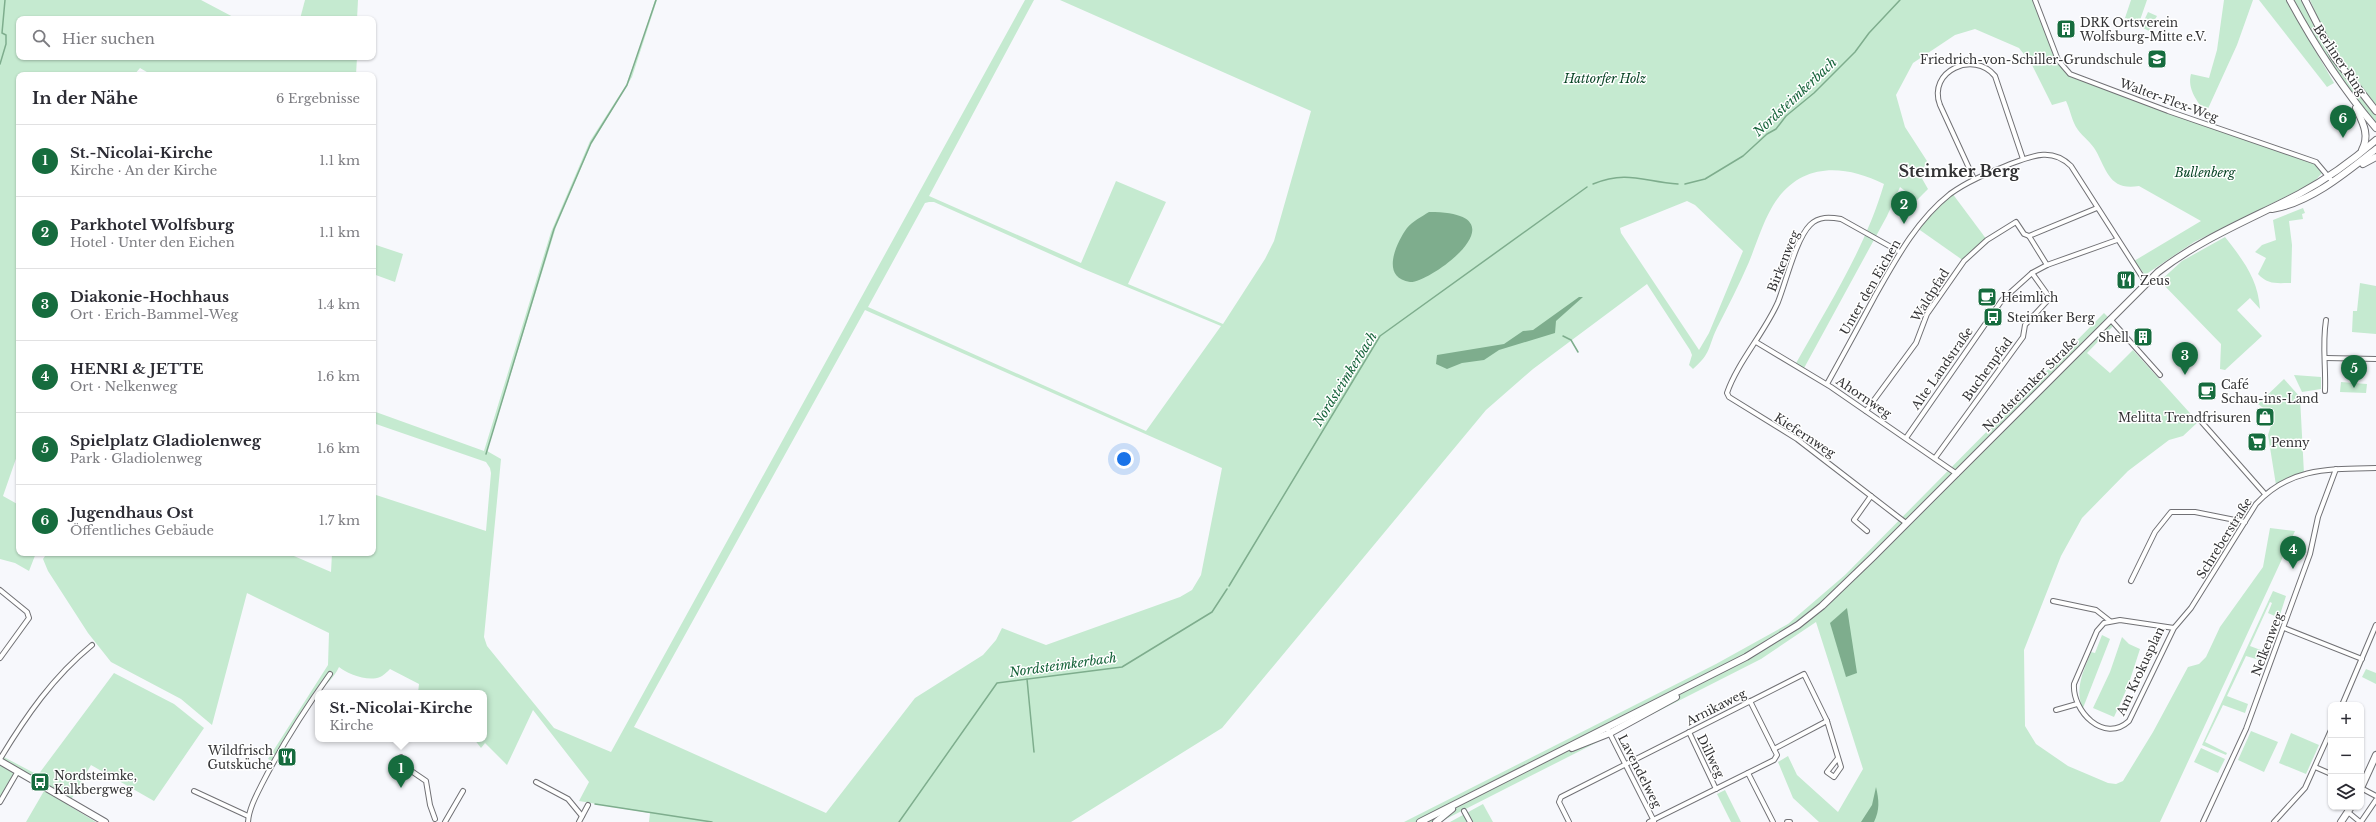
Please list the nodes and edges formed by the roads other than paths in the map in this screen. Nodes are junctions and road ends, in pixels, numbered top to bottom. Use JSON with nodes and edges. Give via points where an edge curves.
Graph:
{"nodes":[{"id":1,"x":2035,"y":0,"type":"edge"},
{"id":2,"x":2290,"y":0,"type":"edge"},
{"id":3,"x":2305,"y":0,"type":"edge"},
{"id":4,"x":2352,"y":100,"type":"junction"},
{"id":5,"x":2376,"y":111,"type":"edge"},
{"id":6,"x":2376,"y":128,"type":"edge"},
{"id":7,"x":2376,"y":140,"type":"edge"},
{"id":8,"x":2376,"y":149,"type":"edge"},
{"id":9,"x":2359,"y":154,"type":"junction"},
{"id":10,"x":2376,"y":157,"type":"edge"},
{"id":11,"x":2023,"y":159,"type":"junction"},
{"id":12,"x":2346,"y":172,"type":"junction"},
{"id":13,"x":2331,"y":178,"type":"junction"},
{"id":14,"x":1974,"y":179,"type":"junction"},
{"id":15,"x":2097,"y":208,"type":"junction"},
{"id":16,"x":2029,"y":236,"type":"junction"},
{"id":17,"x":2117,"y":240,"type":"junction"},
{"id":18,"x":1900,"y":252,"type":"junction"},
{"id":19,"x":2047,"y":265,"type":"junction"},
{"id":20,"x":2032,"y":273,"type":"junction"},
{"id":21,"x":2146,"y":283,"type":"junction"},
{"id":22,"x":2110,"y":319,"type":"junction"},
{"id":23,"x":2326,"y":320,"type":"dead end"},
{"id":24,"x":1756,"y":342,"type":"junction"},
{"id":25,"x":2326,"y":358,"type":"junction"},
{"id":26,"x":2376,"y":359,"type":"edge"},
{"id":27,"x":2160,"y":375,"type":"dead end"},
{"id":28,"x":1826,"y":384,"type":"junction"},
{"id":29,"x":2325,"y":391,"type":"dead end"},
{"id":30,"x":1727,"y":393,"type":"joint"},
{"id":31,"x":1866,"y":410,"type":"junction"},
{"id":32,"x":2199,"y":419,"type":"dead end"},
{"id":33,"x":1906,"y":438,"type":"junction"},
{"id":34,"x":1935,"y":458,"type":"junction"},
{"id":35,"x":2376,"y":468,"type":"edge"},
{"id":36,"x":2336,"y":469,"type":"junction"},
{"id":37,"x":1957,"y":474,"type":"junction"},
{"id":38,"x":2265,"y":494,"type":"junction"},
{"id":39,"x":1871,"y":496,"type":"junction"},
{"id":40,"x":2245,"y":522,"type":"junction"},
{"id":41,"x":1906,"y":523,"type":"junction"},
{"id":42,"x":1867,"y":531,"type":"dead end"},
{"id":43,"x":2131,"y":581,"type":"dead end"},
{"id":44,"x":0,"y":590,"type":"edge"},
{"id":45,"x":2053,"y":601,"type":"dead end"},
{"id":46,"x":2110,"y":621,"type":"junction"},
{"id":47,"x":2376,"y":625,"type":"edge"},
{"id":48,"x":2174,"y":628,"type":"junction"},
{"id":49,"x":2284,"y":628,"type":"junction"},
{"id":50,"x":92,"y":645,"type":"dead end"},
{"id":51,"x":0,"y":658,"type":"edge"},
{"id":52,"x":2362,"y":659,"type":"junction"},
{"id":53,"x":330,"y":674,"type":"dead end"},
{"id":54,"x":319,"y":690,"type":"edge"},
{"id":55,"x":315,"y":695,"type":"edge"},
{"id":56,"x":1750,"y":702,"type":"junction"},
{"id":57,"x":2343,"y":702,"type":"edge"},
{"id":58,"x":2076,"y":704,"type":"junction"},
{"id":59,"x":2056,"y":710,"type":"dead end"},
{"id":60,"x":1827,"y":721,"type":"junction"},
{"id":61,"x":1608,"y":731,"type":"junction"},
{"id":62,"x":1689,"y":732,"type":"junction"},
{"id":63,"x":2328,"y":737,"type":"edge"},
{"id":64,"x":1774,"y":749,"type":"junction"},
{"id":65,"x":2376,"y":754,"type":"edge"},
{"id":66,"x":401,"y":757,"type":"dead end"},
{"id":67,"x":1838,"y":758,"type":"dead end"},
{"id":68,"x":0,"y":760,"type":"edge"},
{"id":69,"x":1625,"y":765,"type":"junction"},
{"id":70,"x":2315,"y":767,"type":"junction"},
{"id":71,"x":18,"y":771,"type":"junction"},
{"id":72,"x":1748,"y":773,"type":"junction"},
{"id":73,"x":2328,"y":773,"type":"edge"},
{"id":74,"x":2364,"y":781,"type":"edge"},
{"id":75,"x":536,"y":782,"type":"dead end"},
{"id":76,"x":1716,"y":789,"type":"junction"},
{"id":77,"x":2364,"y":790,"type":"edge"},
{"id":78,"x":194,"y":791,"type":"dead end"},
{"id":79,"x":463,"y":791,"type":"dead end"},
{"id":80,"x":1472,"y":796,"type":"junction"},
{"id":81,"x":2376,"y":796,"type":"edge"},
{"id":82,"x":2376,"y":800,"type":"edge"},
{"id":83,"x":0,"y":802,"type":"edge"},
{"id":84,"x":588,"y":805,"type":"dead end"},
{"id":85,"x":2349,"y":810,"type":"edge"},
{"id":86,"x":1464,"y":811,"type":"dead end"},
{"id":87,"x":248,"y":816,"type":"junction"},
{"id":88,"x":582,"y":816,"type":"junction"},
{"id":89,"x":434,"y":820,"type":"edge"},
{"id":90,"x":1652,"y":821,"type":"edge"},
{"id":91,"x":105,"y":822,"type":"edge"},
{"id":92,"x":248,"y":822,"type":"edge"},
{"id":93,"x":445,"y":822,"type":"edge"},
{"id":94,"x":579,"y":822,"type":"edge"},
{"id":95,"x":1420,"y":822,"type":"edge"},
{"id":96,"x":1436,"y":822,"type":"edge"},
{"id":97,"x":1470,"y":822,"type":"edge"},
{"id":98,"x":1569,"y":822,"type":"edge"},
{"id":99,"x":1773,"y":822,"type":"edge"},
{"id":100,"x":2203,"y":822,"type":"edge"},
{"id":101,"x":2274,"y":822,"type":"edge"},
{"id":102,"x":2341,"y":822,"type":"edge"},
{"id":103,"x":2360,"y":822,"type":"edge"}],
"edges":[{"from":1,"to":13,"type":"street","name":"Walter-Flex-Weg","via":[[2058,60],[2070,74],[2316,162]]},
{"from":2,"to":4,"type":"street","name":"Berliner Ring","via":[[2310,38]]},
{"from":3,"to":5,"type":"street","name":"Berliner Ring","via":[[2334,57]]},
{"from":4,"to":6,"type":"street","name":"Berliner Ring"},
{"from":4,"to":9,"type":"street","via":[[2366,130],[2366,140]]},
{"from":7,"to":9,"type":"street","name":"Nordsteimker Straße"},
{"from":8,"to":12,"type":"street","name":"Nordsteimker Straße"},
{"from":9,"to":13,"type":"street","name":"Nordsteimker Straße"},
{"from":10,"to":12,"type":"street"},
{"from":11,"to":14,"type":"street","name":"Unter den Eichen"},
{"from":11,"to":14,"type":"street","via":[[1995,76],[1978,64],[1962,66],[1942,77],[1936,92]]},
{"from":11,"to":15,"type":"street","name":"Unter den Eichen","via":[[2052,154],[2064,159]]},
{"from":12,"to":13,"type":"street","name":"Nordsteimker Straße"},
{"from":13,"to":21,"type":"street","name":"Nordsteimker Straße","via":[[2302,199],[2267,210],[2198,244],[2174,259]]},
{"from":14,"to":18,"type":"street","name":"Unter den Eichen","via":[[1952,193],[1928,214]]},
{"from":15,"to":16,"type":"street"},
{"from":15,"to":17,"type":"street","name":"Unter den Eichen"},
{"from":16,"to":19,"type":"street","name":"Waldpfad"},
{"from":16,"to":31,"type":"street","name":"Waldpfad","via":[[2024,234],[2016,222],[1987,240],[1964,261],[1928,314],[1916,343]]},
{"from":17,"to":19,"type":"street","name":"Alte Landstraße"},
{"from":17,"to":21,"type":"street","name":"Unter den Eichen"},
{"from":18,"to":24,"type":"street","name":"Birkenweg","via":[[1842,219],[1830,217],[1814,222],[1806,231],[1777,302]]},
{"from":18,"to":28,"type":"street","name":"Unter den Eichen"},
{"from":19,"to":20,"type":"street","name":"Alte Landstraße"},
{"from":20,"to":33,"type":"street","name":"Alte Landstraße","via":[[2002,300]]},
{"from":20,"to":34,"type":"street","name":"Buchenpfad","via":[[2050,298],[2025,326],[2024,337]]},
{"from":21,"to":22,"type":"street","name":"Nordsteimker Straße"},
{"from":22,"to":27,"type":"street"},
{"from":22,"to":37,"type":"street","name":"Nordsteimker Straße"},
{"from":23,"to":25,"type":"street","via":[[2323,341]]},
{"from":24,"to":28,"type":"street","name":"Ahornweg"},
{"from":24,"to":30,"type":"street","name":"Birkenweg"},
{"from":25,"to":26,"type":"street"},
{"from":25,"to":29,"type":"street"},
{"from":28,"to":31,"type":"street","name":"Ahornweg"},
{"from":30,"to":39,"type":"street","name":"Kiefernweg","via":[[1729,397],[1817,454]]},
{"from":31,"to":33,"type":"street","name":"Ahornweg"},
{"from":32,"to":38,"type":"street"},
{"from":33,"to":34,"type":"street","name":"Ahornweg"},
{"from":34,"to":37,"type":"street","name":"Ahornweg"},
{"from":35,"to":36,"type":"street","name":"Schreberstraße"},
{"from":36,"to":38,"type":"street","name":"Schreberstraße","via":[[2318,470],[2288,479]]},
{"from":36,"to":49,"type":"street","name":"Nelkenweg","via":[[2318,517],[2310,554]]},
{"from":37,"to":41,"type":"street","name":"Nordsteimker Straße"},
{"from":38,"to":40,"type":"street","name":"Schreberstraße"},
{"from":39,"to":41,"type":"street","name":"Kiefernweg"},
{"from":39,"to":42,"type":"street","via":[[1854,520]]},
{"from":40,"to":43,"type":"street","via":[[2195,512],[2171,512],[2155,532]]},
{"from":40,"to":48,"type":"street","name":"Schreberstraße","via":[[2191,608]]},
{"from":41,"to":61,"type":"street","name":"Nordsteimker Straße","via":[[1846,584],[1783,636],[1699,681],[1661,706]]},
{"from":44,"to":51,"type":"street","via":[[29,614],[25,624]]},
{"from":45,"to":46,"type":"street","via":[[2096,610]]},
{"from":46,"to":48,"type":"street","name":"Am Krokusplan","via":[[2120,620]]},
{"from":46,"to":58,"type":"street","via":[[2097,631],[2077,676],[2073,694]]},
{"from":47,"to":52,"type":"street"},
{"from":48,"to":58,"type":"street","name":"Am Krokusplan","via":[[2129,721],[2121,728],[2113,730],[2100,726],[2089,720]]},
{"from":49,"to":52,"type":"street"},
{"from":49,"to":100,"type":"street","name":"Nelkenweg","via":[[2245,732]]},
{"from":50,"to":68,"type":"street","via":[[53,682],[24,720]]},
{"from":52,"to":57,"type":"street"},
{"from":53,"to":54,"type":"street"},
{"from":55,"to":87,"type":"street","via":[[280,748]]},
{"from":56,"to":60,"type":"street","name":"Arnikaweg","via":[[1804,674]]},
{"from":56,"to":62,"type":"street","name":"Arnikaweg"},
{"from":56,"to":64,"type":"street"},
{"from":58,"to":59,"type":"street"},
{"from":60,"to":64,"type":"street"},
{"from":60,"to":67,"type":"street"},
{"from":61,"to":69,"type":"street","name":"Lavendelweg"},
{"from":61,"to":80,"type":"street","name":"Nordsteimker Straße","via":[[1582,746],[1553,754]]},
{"from":62,"to":69,"type":"street","name":"Arnikaweg"},
{"from":62,"to":76,"type":"street","name":"Dillweg"},
{"from":63,"to":70,"type":"street"},
{"from":64,"to":72,"type":"street","via":[[1777,755],[1774,760]]},
{"from":65,"to":74,"type":"street"},
{"from":66,"to":89,"type":"street","via":[[404,766],[426,781]]},
{"from":68,"to":71,"type":"street"},
{"from":69,"to":90,"type":"street","name":"Lavendelweg"},
{"from":69,"to":98,"type":"street","name":"Arnikaweg","via":[[1561,797],[1559,802]]},
{"from":70,"to":73,"type":"street"},
{"from":70,"to":101,"type":"street","via":[[2305,788]]},
{"from":71,"to":83,"type":"street"},
{"from":71,"to":91,"type":"street"},
{"from":72,"to":76,"type":"street"},
{"from":72,"to":99,"type":"street"},
{"from":75,"to":88,"type":"street","via":[[568,799]]},
{"from":76,"to":90,"type":"street"},
{"from":77,"to":81,"type":"street"},
{"from":78,"to":87,"type":"street"},
{"from":79,"to":93,"type":"street"},
{"from":80,"to":95,"type":"street"},
{"from":80,"to":96,"type":"street"},
{"from":82,"to":103,"type":"street"},
{"from":84,"to":88,"type":"street"},
{"from":85,"to":102,"type":"street"},
{"from":85,"to":103,"type":"street"},
{"from":86,"to":97,"type":"street"},
{"from":87,"to":92,"type":"street"},
{"from":88,"to":94,"type":"street"},
{"from":89,"to":93,"type":"street"}]}
